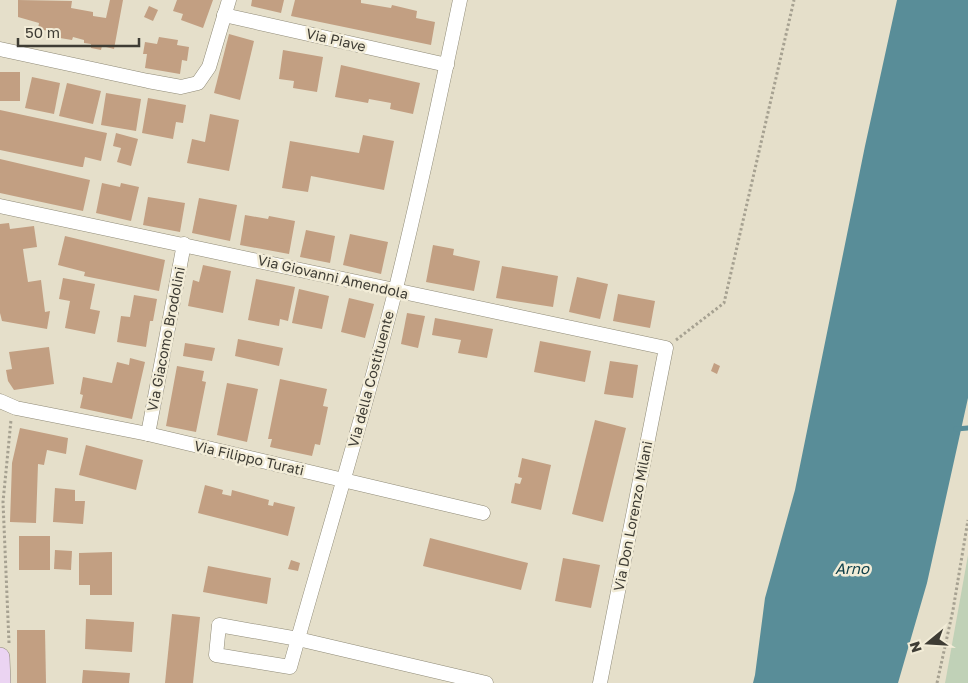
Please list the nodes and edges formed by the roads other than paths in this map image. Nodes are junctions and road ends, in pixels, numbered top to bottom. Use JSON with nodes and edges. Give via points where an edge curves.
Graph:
{"nodes":[{"id":1,"x":229,"y":0,"type":"edge"},
{"id":2,"x":460,"y":0,"type":"edge"},
{"id":3,"x":224,"y":15,"type":"junction"},
{"id":4,"x":0,"y":49,"type":"edge"},
{"id":5,"x":447,"y":65,"type":"junction"},
{"id":6,"x":0,"y":206,"type":"edge"},
{"id":7,"x":184,"y":244,"type":"junction"},
{"id":8,"x":395,"y":292,"type":"junction"},
{"id":9,"x":666,"y":348,"type":"joint"},
{"id":10,"x":0,"y":401,"type":"edge"},
{"id":11,"x":15,"y":413,"type":"junction"},
{"id":12,"x":0,"y":416,"type":"edge"},
{"id":13,"x":148,"y":434,"type":"junction"},
{"id":14,"x":343,"y":481,"type":"junction"},
{"id":15,"x":483,"y":513,"type":"dead end"},
{"id":16,"x":298,"y":639,"type":"junction"},
{"id":17,"x":5,"y":652,"type":"edge"},
{"id":18,"x":1,"y":683,"type":"edge"},
{"id":19,"x":486,"y":683,"type":"edge"},
{"id":20,"x":600,"y":683,"type":"edge"}],
"edges":[{"from":1,"to":3,"type":"street"},
{"from":2,"to":5,"type":"street","name":"Via della Costituente"},
{"from":3,"to":4,"type":"street","via":[[209,67],[198,83],[181,87]]},
{"from":3,"to":5,"type":"street","name":"Via Piave"},
{"from":5,"to":8,"type":"street","name":"Via della Costituente"},
{"from":6,"to":7,"type":"street","name":"Via Giovanni Amendola"},
{"from":7,"to":8,"type":"street","name":"Via Giovanni Amendola"},
{"from":7,"to":13,"type":"street","name":"Via Giacomo Brodolini"},
{"from":8,"to":9,"type":"street","name":"Via Giovanni Amendola"},
{"from":8,"to":14,"type":"street","name":"Via della Costituente"},
{"from":9,"to":20,"type":"street","name":"Via Don Lorenzo Milani"},
{"from":10,"to":11,"type":"street","name":"Via Filippo Turati"},
{"from":11,"to":12,"type":"street","via":[[6,411]]},
{"from":11,"to":13,"type":"street","name":"Via Filippo Turati"},
{"from":13,"to":14,"type":"street","name":"Via Filippo Turati"},
{"from":14,"to":15,"type":"street","name":"Via Filippo Turati"},
{"from":14,"to":16,"type":"street","name":"Via della Costituente"},
{"from":16,"to":16,"type":"street","via":[[290,667],[216,655],[220,625]]},
{"from":16,"to":19,"type":"street"},
{"from":17,"to":18,"type":"main road"}]}
